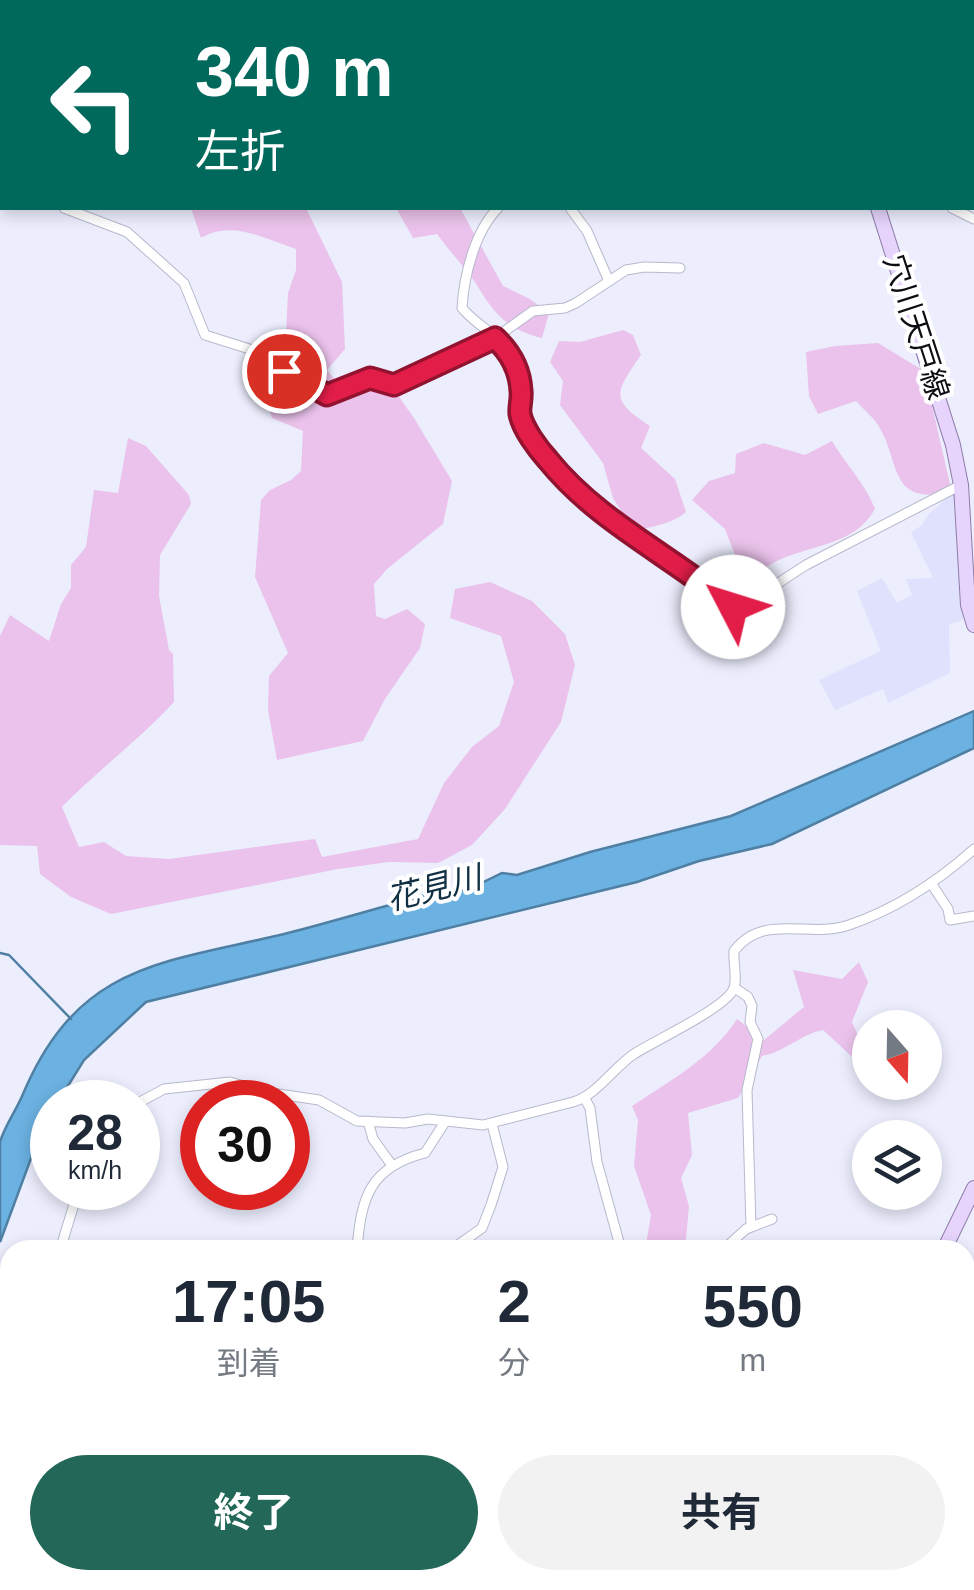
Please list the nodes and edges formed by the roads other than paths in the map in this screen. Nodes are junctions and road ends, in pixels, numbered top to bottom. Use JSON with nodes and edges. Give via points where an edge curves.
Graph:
{"nodes":[{"id":1,"x":70,"y":210,"type":"edge"},
{"id":2,"x":496,"y":210,"type":"edge"},
{"id":3,"x":571,"y":210,"type":"edge"},
{"id":4,"x":879,"y":210,"type":"edge"},
{"id":5,"x":680,"y":268,"type":"dead end"},
{"id":6,"x":608,"y":279,"type":"junction"},
{"id":7,"x":495,"y":338,"type":"junction"},
{"id":8,"x":961,"y":485,"type":"junction"},
{"id":9,"x":974,"y":625,"type":"edge"},
{"id":10,"x":974,"y":849,"type":"edge"},
{"id":11,"x":931,"y":883,"type":"junction"},
{"id":12,"x":974,"y":916,"type":"edge"},
{"id":13,"x":734,"y":988,"type":"junction"},
{"id":14,"x":160,"y":1090,"type":"edge"},
{"id":15,"x":585,"y":1098,"type":"junction"},
{"id":16,"x":368,"y":1122,"type":"junction"},
{"id":17,"x":445,"y":1122,"type":"junction"},
{"id":18,"x":492,"y":1124,"type":"junction"},
{"id":19,"x":391,"y":1164,"type":"junction"},
{"id":20,"x":974,"y":1188,"type":"edge"},
{"id":21,"x":72,"y":1210,"type":"edge"},
{"id":22,"x":772,"y":1219,"type":"dead end"},
{"id":23,"x":751,"y":1227,"type":"junction"},
{"id":24,"x":63,"y":1240,"type":"edge"},
{"id":25,"x":358,"y":1240,"type":"edge"},
{"id":26,"x":465,"y":1240,"type":"edge"},
{"id":27,"x":618,"y":1240,"type":"edge"},
{"id":28,"x":735,"y":1240,"type":"edge"},
{"id":29,"x":949,"y":1240,"type":"edge"}],
"edges":[{"from":1,"to":7,"type":"street","via":[[118,227],[184,283],[206,335],[262,353],[327,395],[370,378],[394,385]]},
{"from":2,"to":7,"type":"street","via":[[481,234],[462,308]]},
{"from":3,"to":6,"type":"street"},
{"from":4,"to":8,"type":"main road","name":"穴川天戸線"},
{"from":5,"to":6,"type":"street","via":[[644,266]]},
{"from":6,"to":7,"type":"street","via":[[576,303],[533,311]]},
{"from":7,"to":8,"type":"street","via":[[508,350],[522,389],[520,413],[548,460],[588,504],[733,607]]},
{"from":8,"to":9,"type":"main road","name":"穴川天戸線"},
{"from":10,"to":11,"type":"street"},
{"from":11,"to":12,"type":"street","via":[[950,920]]},
{"from":11,"to":13,"type":"street","via":[[883,912],[836,929],[757,931],[734,951]]},
{"from":13,"to":15,"type":"street","via":[[724,1001],[612,1069]]},
{"from":13,"to":23,"type":"street","via":[[748,996],[758,1039],[747,1090]]},
{"from":14,"to":16,"type":"street","via":[[230,1082],[319,1100]]},
{"from":15,"to":18,"type":"street"},
{"from":15,"to":27,"type":"street"},
{"from":16,"to":17,"type":"street"},
{"from":16,"to":19,"type":"street"},
{"from":17,"to":18,"type":"street"},
{"from":17,"to":19,"type":"street","via":[[425,1153]]},
{"from":18,"to":26,"type":"street","via":[[502,1167],[482,1228]]},
{"from":19,"to":25,"type":"street","via":[[364,1205]]},
{"from":20,"to":29,"type":"main road"},
{"from":21,"to":24,"type":"street"},
{"from":22,"to":23,"type":"street"},
{"from":23,"to":28,"type":"street"}]}
